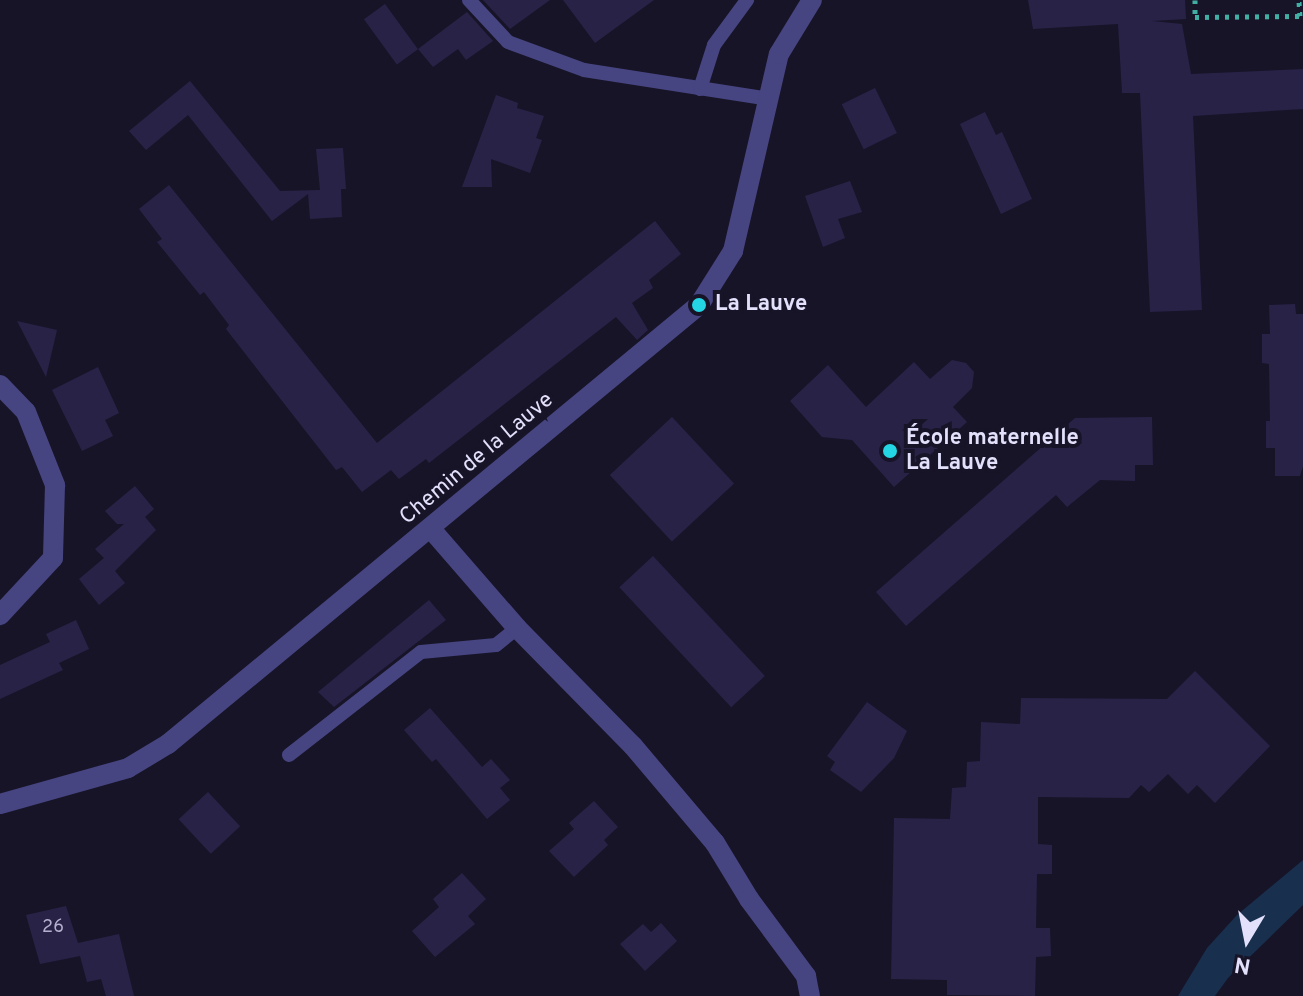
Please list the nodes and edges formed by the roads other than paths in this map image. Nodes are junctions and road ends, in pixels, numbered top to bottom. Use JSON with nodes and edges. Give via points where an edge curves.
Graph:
{"nodes":[{"id":1,"x":469,"y":0,"type":"edge"},
{"id":2,"x":747,"y":0,"type":"edge"},
{"id":3,"x":812,"y":0,"type":"edge"},
{"id":4,"x":700,"y":89,"type":"junction"},
{"id":5,"x":769,"y":99,"type":"junction"},
{"id":6,"x":0,"y":385,"type":"edge"},
{"id":7,"x":431,"y":529,"type":"junction"},
{"id":8,"x":0,"y":615,"type":"edge"},
{"id":9,"x":517,"y":628,"type":"junction"},
{"id":10,"x":289,"y":755,"type":"dead end"},
{"id":11,"x":0,"y":804,"type":"edge"},
{"id":12,"x":810,"y":996,"type":"edge"}],
"edges":[{"from":1,"to":4,"type":"lane","via":[[508,42],[584,70]]},
{"from":2,"to":4,"type":"lane","via":[[714,45]]},
{"from":3,"to":5,"type":"street","name":"Chemin de la Lauve","via":[[779,54]]},
{"from":4,"to":5,"type":"lane"},
{"from":5,"to":7,"type":"street","name":"Chemin de la Lauve","via":[[733,251],[699,305]]},
{"from":6,"to":8,"type":"street","via":[[26,412],[55,485],[53,558]]},
{"from":7,"to":9,"type":"street"},
{"from":7,"to":11,"type":"street","name":"Chemin de la Lauve","via":[[168,744],[128,768]]},
{"from":9,"to":10,"type":"lane","via":[[496,645],[421,652]]},
{"from":9,"to":12,"type":"street","via":[[633,746],[715,843],[806,976]]}]}
